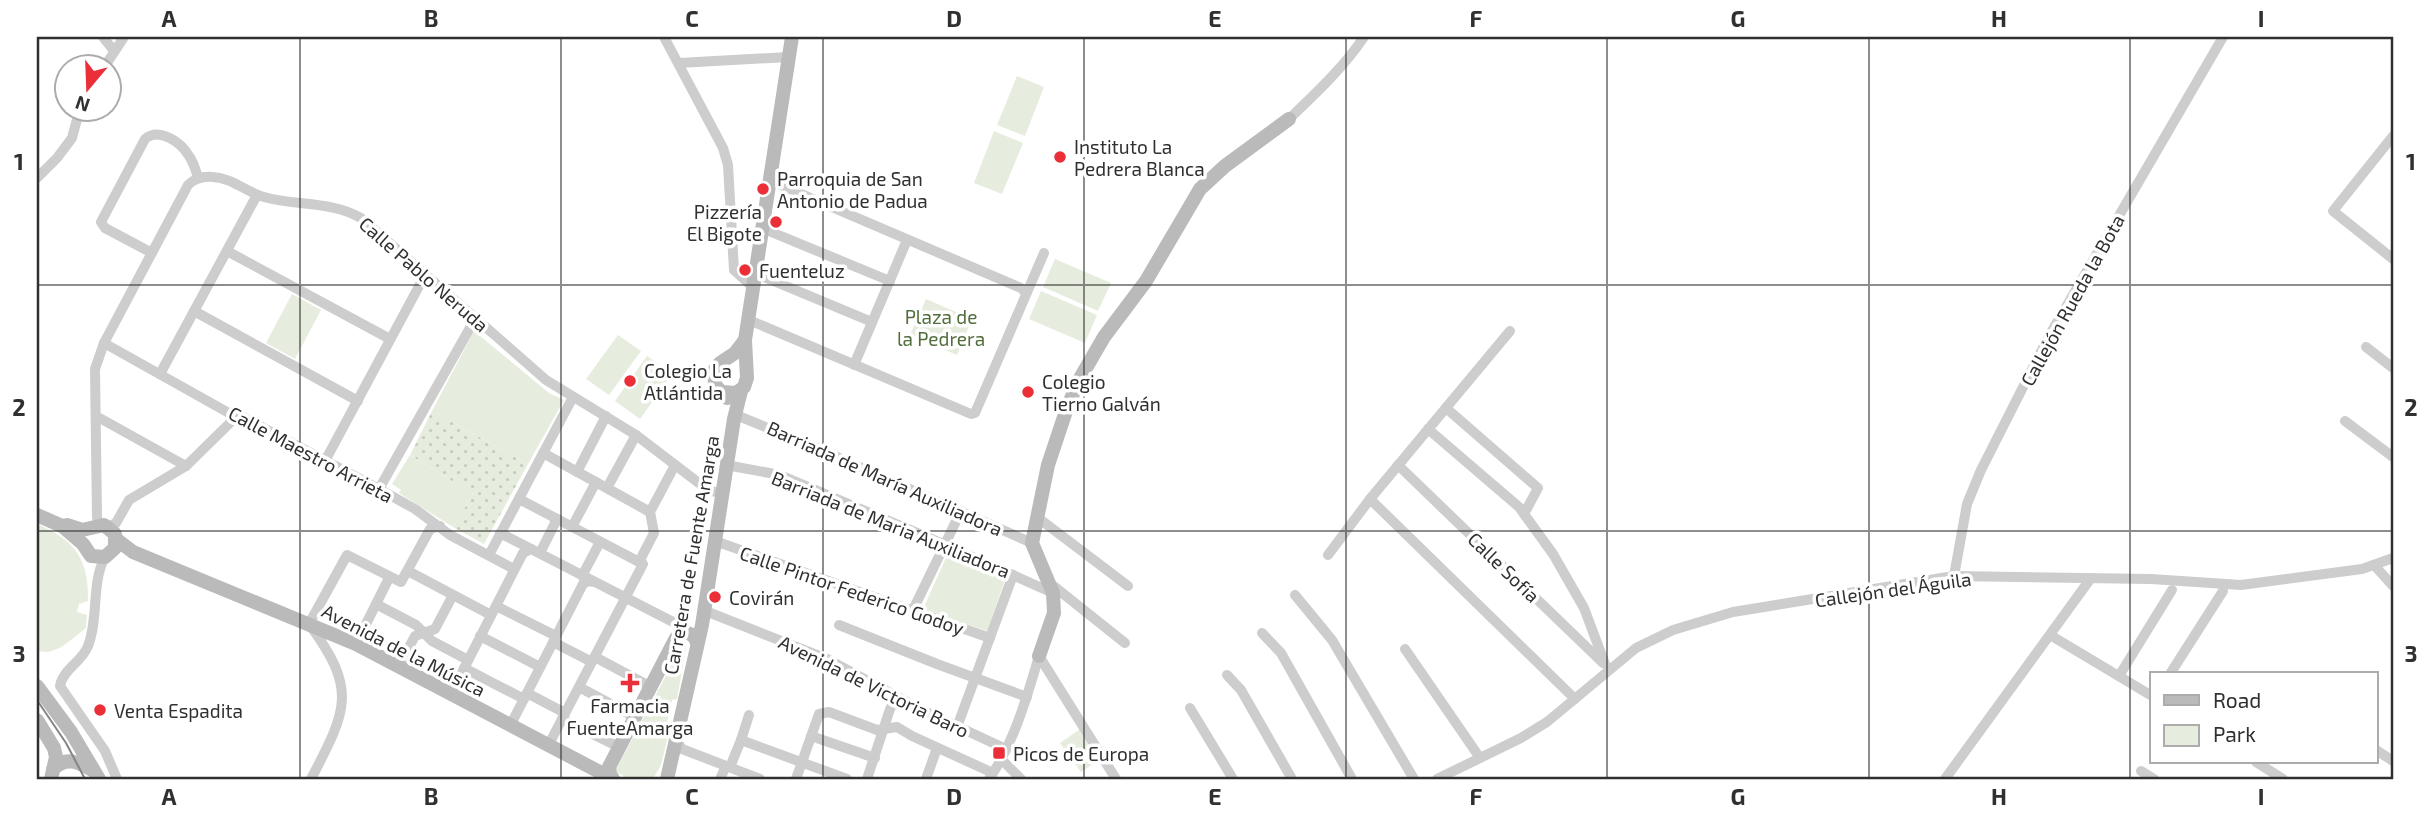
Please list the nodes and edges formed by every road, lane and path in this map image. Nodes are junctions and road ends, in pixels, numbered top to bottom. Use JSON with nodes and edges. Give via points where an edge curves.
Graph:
{"nodes":[{"id":1,"x":103,"y":37,"type":"edge"},
{"id":2,"x":124,"y":37,"type":"edge"},
{"id":3,"x":664,"y":37,"type":"edge"},
{"id":4,"x":792,"y":37,"type":"edge"},
{"id":5,"x":1364,"y":37,"type":"edge"},
{"id":6,"x":2223,"y":37,"type":"edge"},
{"id":7,"x":114,"y":51,"type":"joint"},
{"id":8,"x":789,"y":57,"type":"junction"},
{"id":9,"x":679,"y":63,"type":"junction"},
{"id":10,"x":1289,"y":118,"type":"joint"},
{"id":11,"x":76,"y":122,"type":"edge"},
{"id":12,"x":2393,"y":136,"type":"edge"},
{"id":13,"x":37,"y":178,"type":"edge"},
{"id":14,"x":198,"y":178,"type":"junction"},
{"id":15,"x":771,"y":181,"type":"junction"},
{"id":16,"x":257,"y":195,"type":"junction"},
{"id":17,"x":764,"y":229,"type":"junction"},
{"id":18,"x":907,"y":240,"type":"junction"},
{"id":19,"x":227,"y":251,"type":"junction"},
{"id":20,"x":152,"y":253,"type":"junction"},
{"id":21,"x":1044,"y":253,"type":"dead end"},
{"id":22,"x":2393,"y":259,"type":"edge"},
{"id":23,"x":425,"y":275,"type":"junction"},
{"id":24,"x":755,"y":281,"type":"junction"},
{"id":25,"x":890,"y":281,"type":"junction"},
{"id":26,"x":1026,"y":293,"type":"junction"},
{"id":27,"x":194,"y":311,"type":"junction"},
{"id":28,"x":475,"y":319,"type":"junction"},
{"id":29,"x":749,"y":320,"type":"junction"},
{"id":30,"x":872,"y":322,"type":"junction"},
{"id":31,"x":1510,"y":331,"type":"dead end"},
{"id":32,"x":390,"y":340,"type":"junction"},
{"id":33,"x":746,"y":340,"type":"junction"},
{"id":34,"x":104,"y":343,"type":"junction"},
{"id":35,"x":2366,"y":347,"type":"dead end"},
{"id":36,"x":724,"y":361,"type":"junction"},
{"id":37,"x":854,"y":365,"type":"junction"},
{"id":38,"x":2393,"y":368,"type":"edge"},
{"id":39,"x":745,"y":369,"type":"junction"},
{"id":40,"x":160,"y":374,"type":"junction"},
{"id":41,"x":741,"y":391,"type":"junction"},
{"id":42,"x":722,"y":392,"type":"junction"},
{"id":43,"x":573,"y":397,"type":"junction"},
{"id":44,"x":358,"y":401,"type":"junction"},
{"id":45,"x":1446,"y":408,"type":"junction"},
{"id":46,"x":96,"y":416,"type":"junction"},
{"id":47,"x":606,"y":416,"type":"junction"},
{"id":48,"x":236,"y":417,"type":"junction"},
{"id":49,"x":735,"y":417,"type":"junction"},
{"id":50,"x":2345,"y":421,"type":"dead end"},
{"id":51,"x":1428,"y":429,"type":"junction"},
{"id":52,"x":636,"y":435,"type":"junction"},
{"id":53,"x":543,"y":453,"type":"junction"},
{"id":54,"x":2393,"y":457,"type":"edge"},
{"id":55,"x":325,"y":461,"type":"junction"},
{"id":56,"x":676,"y":465,"type":"junction"},
{"id":57,"x":726,"y":465,"type":"junction"},
{"id":58,"x":1398,"y":465,"type":"junction"},
{"id":59,"x":186,"y":466,"type":"junction"},
{"id":60,"x":577,"y":472,"type":"junction"},
{"id":61,"x":601,"y":485,"type":"junction"},
{"id":62,"x":379,"y":489,"type":"junction"},
{"id":63,"x":723,"y":494,"type":"junction"},
{"id":64,"x":519,"y":499,"type":"junction"},
{"id":65,"x":1370,"y":499,"type":"junction"},
{"id":66,"x":961,"y":511,"type":"junction"},
{"id":67,"x":650,"y":512,"type":"junction"},
{"id":68,"x":37,"y":514,"type":"edge"},
{"id":69,"x":1524,"y":514,"type":"junction"},
{"id":70,"x":1037,"y":517,"type":"junction"},
{"id":71,"x":557,"y":519,"type":"junction"},
{"id":72,"x":62,"y":526,"type":"junction"},
{"id":73,"x":440,"y":526,"type":"junction"},
{"id":74,"x":572,"y":527,"type":"junction"},
{"id":75,"x":500,"y":533,"type":"junction"},
{"id":76,"x":105,"y":538,"type":"junction"},
{"id":77,"x":715,"y":541,"type":"junction"},
{"id":78,"x":600,"y":542,"type":"junction"},
{"id":79,"x":1032,"y":543,"type":"junction"},
{"id":80,"x":83,"y":544,"type":"junction"},
{"id":81,"x":946,"y":545,"type":"junction"},
{"id":82,"x":535,"y":552,"type":"junction"},
{"id":83,"x":489,"y":555,"type":"junction"},
{"id":84,"x":1328,"y":555,"type":"dead end"},
{"id":85,"x":2393,"y":558,"type":"edge"},
{"id":86,"x":641,"y":563,"type":"junction"},
{"id":87,"x":2374,"y":565,"type":"junction"},
{"id":88,"x":514,"y":569,"type":"junction"},
{"id":89,"x":408,"y":571,"type":"junction"},
{"id":90,"x":1013,"y":575,"type":"junction"},
{"id":91,"x":582,"y":576,"type":"junction"},
{"id":92,"x":1954,"y":576,"type":"junction"},
{"id":93,"x":390,"y":578,"type":"junction"},
{"id":94,"x":2091,"y":578,"type":"junction"},
{"id":95,"x":594,"y":582,"type":"junction"},
{"id":96,"x":1128,"y":586,"type":"dead end"},
{"id":97,"x":2393,"y":586,"type":"edge"},
{"id":98,"x":1050,"y":587,"type":"junction"},
{"id":99,"x":2172,"y":590,"type":"dead end"},
{"id":100,"x":2222,"y":590,"type":"dead end"},
{"id":101,"x":453,"y":595,"type":"junction"},
{"id":102,"x":1295,"y":595,"type":"dead end"},
{"id":103,"x":625,"y":597,"type":"junction"},
{"id":104,"x":376,"y":604,"type":"junction"},
{"id":105,"x":494,"y":610,"type":"junction"},
{"id":106,"x":912,"y":612,"type":"junction"},
{"id":107,"x":702,"y":615,"type":"junction"},
{"id":108,"x":309,"y":624,"type":"junction"},
{"id":109,"x":839,"y":625,"type":"dead end"},
{"id":110,"x":424,"y":632,"type":"junction"},
{"id":111,"x":1262,"y":633,"type":"dead end"},
{"id":112,"x":2050,"y":635,"type":"junction"},
{"id":113,"x":480,"y":636,"type":"junction"},
{"id":114,"x":689,"y":636,"type":"junction"},
{"id":115,"x":990,"y":638,"type":"junction"},
{"id":116,"x":555,"y":639,"type":"junction"},
{"id":117,"x":351,"y":641,"type":"junction"},
{"id":118,"x":1125,"y":643,"type":"dead end"},
{"id":119,"x":1405,"y":649,"type":"dead end"},
{"id":120,"x":330,"y":654,"type":"junction"},
{"id":121,"x":1039,"y":656,"type":"junction"},
{"id":122,"x":593,"y":659,"type":"junction"},
{"id":123,"x":466,"y":664,"type":"junction"},
{"id":124,"x":399,"y":666,"type":"junction"},
{"id":125,"x":540,"y":667,"type":"junction"},
{"id":126,"x":1607,"y":667,"type":"junction"},
{"id":127,"x":2171,"y":672,"type":"edge"},
{"id":128,"x":1227,"y":675,"type":"dead end"},
{"id":129,"x":2119,"y":676,"type":"junction"},
{"id":130,"x":976,"y":679,"type":"junction"},
{"id":131,"x":37,"y":686,"type":"edge"},
{"id":132,"x":579,"y":687,"type":"junction"},
{"id":133,"x":651,"y":687,"type":"junction"},
{"id":134,"x":451,"y":694,"type":"junction"},
{"id":135,"x":2150,"y":695,"type":"edge"},
{"id":136,"x":525,"y":696,"type":"junction"},
{"id":137,"x":897,"y":696,"type":"junction"},
{"id":138,"x":1027,"y":697,"type":"junction"},
{"id":139,"x":1575,"y":699,"type":"junction"},
{"id":140,"x":1190,"y":708,"type":"dead end"},
{"id":141,"x":749,"y":715,"type":"dead end"},
{"id":142,"x":564,"y":716,"type":"junction"},
{"id":143,"x":635,"y":717,"type":"junction"},
{"id":144,"x":37,"y":720,"type":"edge"},
{"id":145,"x":510,"y":726,"type":"junction"},
{"id":146,"x":886,"y":727,"type":"junction"},
{"id":147,"x":957,"y":727,"type":"junction"},
{"id":148,"x":677,"y":735,"type":"junction"},
{"id":149,"x":811,"y":736,"type":"junction"},
{"id":150,"x":741,"y":740,"type":"junction"},
{"id":151,"x":548,"y":746,"type":"junction"},
{"id":152,"x":619,"y":747,"type":"junction"},
{"id":153,"x":937,"y":748,"type":"junction"},
{"id":154,"x":2378,"y":751,"type":"edge"},
{"id":155,"x":1003,"y":754,"type":"junction"},
{"id":156,"x":875,"y":758,"type":"junction"},
{"id":157,"x":1480,"y":758,"type":"junction"},
{"id":158,"x":2393,"y":761,"type":"edge"},
{"id":159,"x":801,"y":763,"type":"junction"},
{"id":160,"x":2259,"y":764,"type":"edge"},
{"id":161,"x":728,"y":767,"type":"junction"},
{"id":162,"x":2141,"y":771,"type":"dead end"},
{"id":163,"x":51,"y":775,"type":"edge"},
{"id":164,"x":665,"y":775,"type":"edge"},
{"id":165,"x":97,"y":776,"type":"edge"},
{"id":166,"x":991,"y":776,"type":"edge"},
{"id":167,"x":117,"y":779,"type":"edge"},
{"id":168,"x":311,"y":779,"type":"edge"},
{"id":169,"x":613,"y":779,"type":"edge"},
{"id":170,"x":720,"y":779,"type":"edge"},
{"id":171,"x":760,"y":779,"type":"edge"},
{"id":172,"x":796,"y":779,"type":"edge"},
{"id":173,"x":847,"y":779,"type":"edge"},
{"id":174,"x":867,"y":779,"type":"edge"},
{"id":175,"x":926,"y":779,"type":"edge"},
{"id":176,"x":1021,"y":779,"type":"edge"},
{"id":177,"x":1116,"y":779,"type":"edge"},
{"id":178,"x":1233,"y":779,"type":"edge"},
{"id":179,"x":1292,"y":779,"type":"edge"},
{"id":180,"x":1352,"y":779,"type":"edge"},
{"id":181,"x":1414,"y":779,"type":"edge"},
{"id":182,"x":1437,"y":779,"type":"edge"},
{"id":183,"x":1945,"y":779,"type":"edge"},
{"id":184,"x":2154,"y":779,"type":"edge"},
{"id":185,"x":2283,"y":779,"type":"edge"}],
"edges":[{"from":1,"to":7,"type":"street"},
{"from":2,"to":7,"type":"street"},
{"from":3,"to":9,"type":"street"},
{"from":4,"to":8,"type":"street"},
{"from":5,"to":10,"type":"street"},
{"from":6,"to":92,"type":"street","name":"Callejón Rueda la Bota","via":[[2049,337],[1981,470],[1967,503]]},
{"from":8,"to":9,"type":"street"},
{"from":8,"to":15,"type":"street"},
{"from":9,"to":24,"type":"street","via":[[729,165],[734,270]]},
{"from":10,"to":70,"type":"street","via":[[1200,189],[1146,281],[1090,359],[1067,408]]},
{"from":11,"to":13,"type":"street","via":[[72,138]]},
{"from":12,"to":22,"type":"street","via":[[2333,211]]},
{"from":14,"to":16,"type":"street","name":"Calle Pablo Neruda","via":[[223,178]]},
{"from":14,"to":20,"type":"street","via":[[188,185]]},
{"from":14,"to":20,"type":"street","via":[[185,150],[156,133],[145,139],[100,222]]},
{"from":15,"to":17,"type":"street"},
{"from":15,"to":18,"type":"street"},
{"from":16,"to":19,"type":"street"},
{"from":16,"to":23,"type":"street","name":"Calle Pablo Neruda","via":[[353,213]]},
{"from":17,"to":24,"type":"street"},
{"from":17,"to":25,"type":"street"},
{"from":18,"to":25,"type":"street"},
{"from":18,"to":26,"type":"street"},
{"from":19,"to":27,"type":"street"},
{"from":19,"to":32,"type":"street"},
{"from":20,"to":34,"type":"street"},
{"from":21,"to":26,"type":"street"},
{"from":23,"to":28,"type":"street","name":"Calle Pablo Neruda"},
{"from":23,"to":32,"type":"street"},
{"from":24,"to":29,"type":"street"},
{"from":24,"to":30,"type":"street"},
{"from":25,"to":30,"type":"street"},
{"from":26,"to":37,"type":"street","via":[[975,413]]},
{"from":27,"to":40,"type":"street"},
{"from":27,"to":44,"type":"street"},
{"from":28,"to":43,"type":"street","name":"Calle Pablo Neruda","via":[[556,388]]},
{"from":28,"to":62,"type":"street"},
{"from":29,"to":33,"type":"street"},
{"from":29,"to":37,"type":"street"},
{"from":30,"to":37,"type":"street"},
{"from":31,"to":45,"type":"street"},
{"from":32,"to":44,"type":"street"},
{"from":33,"to":36,"type":"street"},
{"from":33,"to":39,"type":"street"},
{"from":34,"to":40,"type":"street","name":"Calle Maestro Arrieta"},
{"from":34,"to":46,"type":"street","via":[[95,369]]},
{"from":35,"to":38,"type":"street"},
{"from":36,"to":39,"type":"street","via":[[734,360]]},
{"from":36,"to":42,"type":"street","via":[[713,376]]},
{"from":39,"to":41,"type":"street","via":[[747,383]]},
{"from":40,"to":48,"type":"street","name":"Calle Maestro Arrieta"},
{"from":41,"to":42,"type":"street"},
{"from":41,"to":49,"type":"street","name":"Carretera de Fuente Amarga"},
{"from":42,"to":49,"type":"street","name":"Carretera de Fuente Amarga"},
{"from":43,"to":47,"type":"street","name":"Calle Pablo Neruda"},
{"from":43,"to":53,"type":"street"},
{"from":44,"to":55,"type":"street"},
{"from":45,"to":51,"type":"street"},
{"from":45,"to":69,"type":"street","via":[[1538,488]]},
{"from":46,"to":59,"type":"street"},
{"from":46,"to":76,"type":"street"},
{"from":47,"to":52,"type":"street","name":"Calle Pablo Neruda"},
{"from":47,"to":60,"type":"street"},
{"from":48,"to":55,"type":"street","name":"Calle Maestro Arrieta"},
{"from":48,"to":59,"type":"street"},
{"from":49,"to":57,"type":"street","name":"Carretera de Fuente Amarga"},
{"from":49,"to":66,"type":"street","name":"Barriada de María Auxiliadora","via":[[810,444]]},
{"from":50,"to":54,"type":"street"},
{"from":51,"to":58,"type":"street"},
{"from":51,"to":69,"type":"street"},
{"from":52,"to":56,"type":"street","name":"Calle Pablo Neruda"},
{"from":52,"to":61,"type":"street"},
{"from":53,"to":60,"type":"street"},
{"from":53,"to":64,"type":"street"},
{"from":55,"to":62,"type":"street","name":"Calle Maestro Arrieta"},
{"from":56,"to":63,"type":"street","name":"Calle Pablo Neruda","via":[[708,490]]},
{"from":56,"to":67,"type":"street"},
{"from":57,"to":63,"type":"street","name":"Carretera de Fuente Amarga"},
{"from":57,"to":81,"type":"street","name":"Barriada de Maria Auxiliadora","via":[[780,475]]},
{"from":58,"to":65,"type":"street"},
{"from":58,"to":126,"type":"street","name":"Calle Sofía"},
{"from":59,"to":76,"type":"street","via":[[130,500]]},
{"from":60,"to":61,"type":"street"},
{"from":61,"to":67,"type":"street"},
{"from":61,"to":74,"type":"street"},
{"from":62,"to":73,"type":"street","name":"Calle Maestro Arrieta"},
{"from":63,"to":77,"type":"street","name":"Carretera de Fuente Amarga"},
{"from":64,"to":71,"type":"street"},
{"from":64,"to":75,"type":"street"},
{"from":65,"to":84,"type":"street"},
{"from":65,"to":139,"type":"street"},
{"from":66,"to":79,"type":"street","name":"Barriada de María Auxiliadora"},
{"from":66,"to":81,"type":"street"},
{"from":67,"to":86,"type":"street","via":[[654,533]]},
{"from":68,"to":72,"type":"street","name":"Avenida de la Música"},
{"from":69,"to":126,"type":"street","via":[[1584,608]]},
{"from":70,"to":79,"type":"street"},
{"from":70,"to":96,"type":"street"},
{"from":71,"to":74,"type":"street"},
{"from":71,"to":82,"type":"street"},
{"from":72,"to":76,"type":"street","name":"Avenida de la Música"},
{"from":72,"to":80,"type":"street","name":"Avenida de la Música"},
{"from":73,"to":83,"type":"street","name":"Calle Maestro Arrieta"},
{"from":73,"to":89,"type":"street","via":[[430,529]]},
{"from":74,"to":78,"type":"street"},
{"from":75,"to":82,"type":"street"},
{"from":75,"to":83,"type":"street"},
{"from":76,"to":80,"type":"street","via":[[84,535]]},
{"from":76,"to":80,"type":"street","name":"Avenida de la Música","via":[[91,556]]},
{"from":76,"to":108,"type":"street","name":"Avenida de la Música","via":[[120,550]]},
{"from":76,"to":167,"type":"street","via":[[88,648],[60,686],[105,751]]},
{"from":77,"to":106,"type":"street","name":"Calle Pintor Federico Godoy"},
{"from":77,"to":107,"type":"street","name":"Carretera de Fuente Amarga"},
{"from":78,"to":86,"type":"street"},
{"from":78,"to":91,"type":"street"},
{"from":79,"to":98,"type":"street"},
{"from":81,"to":90,"type":"street","name":"Barriada de Maria Auxiliadora"},
{"from":81,"to":106,"type":"street"},
{"from":82,"to":88,"type":"street","via":[[523,553]]},
{"from":82,"to":91,"type":"street"},
{"from":83,"to":88,"type":"street","name":"Calle Maestro Arrieta"},
{"from":85,"to":87,"type":"street","name":"Callejón del Águila"},
{"from":86,"to":103,"type":"street"},
{"from":87,"to":94,"type":"street","name":"Callejón del Águila","via":[[2241,585]]},
{"from":87,"to":97,"type":"street"},
{"from":88,"to":105,"type":"street"},
{"from":89,"to":93,"type":"street","via":[[401,582]]},
{"from":89,"to":101,"type":"street"},
{"from":90,"to":98,"type":"street","name":"Barriada de Maria Auxiliadora"},
{"from":90,"to":115,"type":"street"},
{"from":91,"to":95,"type":"street"},
{"from":92,"to":94,"type":"street","name":"Callejón del Águila"},
{"from":92,"to":126,"type":"street","name":"Callejón del Águila","via":[[1733,612],[1673,630]]},
{"from":93,"to":104,"type":"street"},
{"from":93,"to":108,"type":"street","via":[[347,555]]},
{"from":94,"to":112,"type":"street"},
{"from":95,"to":103,"type":"street"},
{"from":95,"to":116,"type":"street","via":[[583,584]]},
{"from":98,"to":118,"type":"street","name":"Barriada de Maria Auxiliadora"},
{"from":98,"to":121,"type":"street","via":[[1054,613]]},
{"from":99,"to":129,"type":"street"},
{"from":100,"to":127,"type":"street"},
{"from":101,"to":105,"type":"street"},
{"from":101,"to":110,"type":"street","via":[[435,629]]},
{"from":102,"to":181,"type":"street","via":[[1332,640]]},
{"from":103,"to":114,"type":"street","via":[[673,622]]},
{"from":103,"to":122,"type":"street"},
{"from":104,"to":110,"type":"street"},
{"from":104,"to":117,"type":"street"},
{"from":105,"to":113,"type":"street"},
{"from":105,"to":116,"type":"street"},
{"from":106,"to":115,"type":"street","name":"Calle Pintor Federico Godoy"},
{"from":107,"to":114,"type":"street","name":"Carretera de Fuente Amarga"},
{"from":107,"to":137,"type":"street","name":"Avenida de Victoria Baro","via":[[827,659]]},
{"from":108,"to":117,"type":"street","name":"Avenida de la Música"},
{"from":108,"to":120,"type":"street"},
{"from":109,"to":130,"type":"street"},
{"from":110,"to":123,"type":"street"},
{"from":110,"to":124,"type":"street","via":[[415,636]]},
{"from":111,"to":180,"type":"street","via":[[1281,653]]},
{"from":112,"to":129,"type":"street"},
{"from":112,"to":183,"type":"street"},
{"from":113,"to":123,"type":"street"},
{"from":113,"to":125,"type":"street"},
{"from":114,"to":133,"type":"street","via":[[676,638]]},
{"from":114,"to":148,"type":"street","name":"Carretera de Fuente Amarga"},
{"from":115,"to":130,"type":"street"},
{"from":116,"to":122,"type":"street"},
{"from":116,"to":125,"type":"street"},
{"from":117,"to":120,"type":"street","via":[[334,643]]},
{"from":117,"to":124,"type":"street","name":"Avenida de la Música"},
{"from":119,"to":157,"type":"street"},
{"from":120,"to":168,"type":"street","via":[[344,694],[332,738]]},
{"from":121,"to":138,"type":"street"},
{"from":121,"to":177,"type":"street"},
{"from":122,"to":132,"type":"street"},
{"from":122,"to":133,"type":"street"},
{"from":123,"to":134,"type":"street"},
{"from":123,"to":136,"type":"street"},
{"from":124,"to":134,"type":"street","name":"Avenida de la Música"},
{"from":125,"to":136,"type":"street"},
{"from":126,"to":139,"type":"street","name":"Callejón del Águila"},
{"from":128,"to":179,"type":"street","via":[[1241,690]]},
{"from":129,"to":135,"type":"street"},
{"from":130,"to":138,"type":"street"},
{"from":130,"to":147,"type":"street"},
{"from":131,"to":165,"type":"street"},
{"from":132,"to":142,"type":"street"},
{"from":132,"to":143,"type":"street"},
{"from":133,"to":143,"type":"street"},
{"from":134,"to":145,"type":"street","name":"Avenida de la Música"},
{"from":136,"to":142,"type":"street"},
{"from":136,"to":145,"type":"street"},
{"from":137,"to":146,"type":"street"},
{"from":137,"to":147,"type":"street","name":"Avenida de Victoria Baro"},
{"from":138,"to":155,"type":"street"},
{"from":139,"to":157,"type":"street","name":"Callejón del Águila","via":[[1546,723]]},
{"from":140,"to":178,"type":"street"},
{"from":141,"to":150,"type":"street"},
{"from":142,"to":151,"type":"street"},
{"from":142,"to":152,"type":"street"},
{"from":143,"to":152,"type":"street"},
{"from":144,"to":163,"type":"street","via":[[56,757]]},
{"from":145,"to":151,"type":"street","name":"Avenida de la Música"},
{"from":146,"to":149,"type":"street","via":[[877,730],[823,712]]},
{"from":146,"to":153,"type":"street","via":[[897,727]]},
{"from":146,"to":156,"type":"street"},
{"from":147,"to":155,"type":"street","name":"Avenida de Victoria Baro"},
{"from":148,"to":161,"type":"street","via":[[682,749]]},
{"from":148,"to":164,"type":"street","name":"Carretera de Fuente Amarga"},
{"from":149,"to":156,"type":"street"},
{"from":149,"to":159,"type":"street"},
{"from":150,"to":159,"type":"street"},
{"from":150,"to":161,"type":"street"},
{"from":151,"to":169,"type":"street","name":"Avenida de la Música"},
{"from":152,"to":169,"type":"street","via":[[609,767]]},
{"from":153,"to":166,"type":"street"},
{"from":153,"to":175,"type":"street"},
{"from":154,"to":158,"type":"street"},
{"from":155,"to":166,"type":"street"},
{"from":155,"to":176,"type":"street"},
{"from":156,"to":174,"type":"street"},
{"from":157,"to":182,"type":"street","name":"Callejón del Águila"},
{"from":159,"to":172,"type":"street"},
{"from":159,"to":173,"type":"street"},
{"from":160,"to":185,"type":"street"},
{"from":161,"to":170,"type":"street"},
{"from":161,"to":171,"type":"street"},
{"from":162,"to":184,"type":"street"},
{"from":163,"to":165,"type":"street","via":[[59,764],[73,761]]}]}
